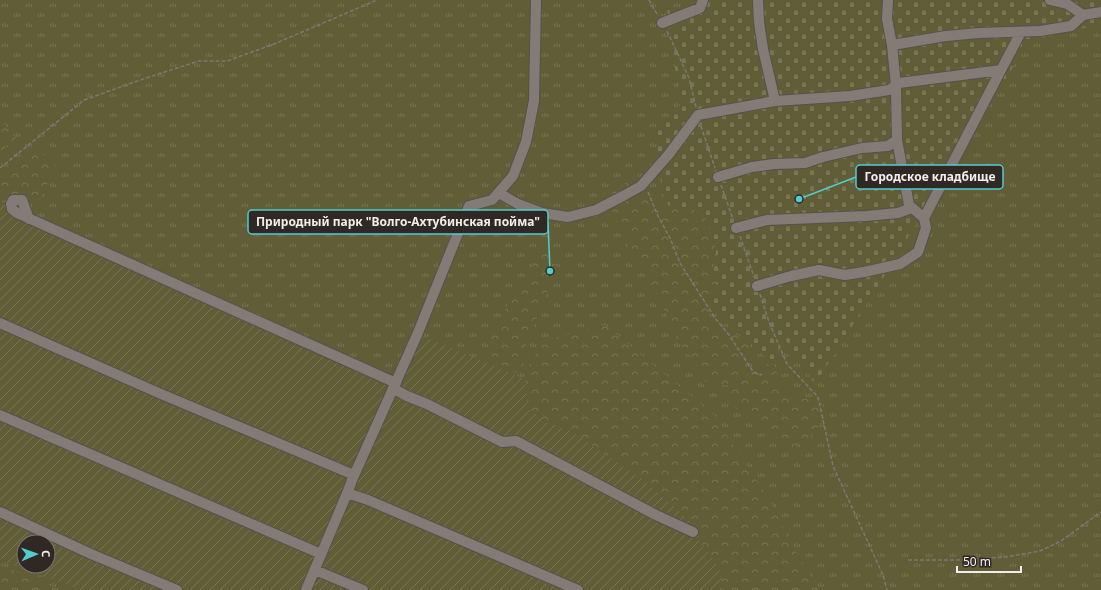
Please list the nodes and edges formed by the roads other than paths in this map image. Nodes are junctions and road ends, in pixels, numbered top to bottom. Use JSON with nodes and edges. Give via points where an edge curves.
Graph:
{"nodes":[{"id":1,"x":536,"y":0,"type":"edge"},
{"id":2,"x":703,"y":0,"type":"edge"},
{"id":3,"x":758,"y":0,"type":"edge"},
{"id":4,"x":888,"y":0,"type":"edge"},
{"id":5,"x":1050,"y":0,"type":"edge"},
{"id":6,"x":1101,"y":12,"type":"edge"},
{"id":7,"x":1083,"y":15,"type":"junction"},
{"id":8,"x":662,"y":23,"type":"road end"},
{"id":9,"x":1021,"y":32,"type":"junction"},
{"id":10,"x":892,"y":45,"type":"junction"},
{"id":11,"x":1001,"y":70,"type":"junction"},
{"id":12,"x":896,"y":86,"type":"junction"},
{"id":13,"x":775,"y":101,"type":"junction"},
{"id":14,"x":897,"y":140,"type":"junction"},
{"id":15,"x":718,"y":176,"type":"road end"},
{"id":16,"x":499,"y":193,"type":"junction"},
{"id":17,"x":909,"y":205,"type":"junction"},
{"id":18,"x":924,"y":218,"type":"junction"},
{"id":19,"x":29,"y":219,"type":"dead end"},
{"id":20,"x":736,"y":228,"type":"road end"},
{"id":21,"x":757,"y":286,"type":"road end"},
{"id":22,"x":0,"y":323,"type":"edge"},
{"id":23,"x":395,"y":386,"type":"junction"},
{"id":24,"x":0,"y":415,"type":"edge"},
{"id":25,"x":354,"y":475,"type":"junction"},
{"id":26,"x":347,"y":493,"type":"junction"},
{"id":27,"x":0,"y":512,"type":"edge"},
{"id":28,"x":693,"y":532,"type":"dead end"},
{"id":29,"x":321,"y":554,"type":"junction"},
{"id":30,"x":315,"y":570,"type":"junction"},
{"id":31,"x":177,"y":590,"type":"edge"},
{"id":32,"x":306,"y":590,"type":"edge"},
{"id":33,"x":363,"y":590,"type":"edge"},
{"id":34,"x":578,"y":590,"type":"edge"}],
"edges":[{"from":1,"to":16,"type":"street","via":[[534,102],[526,142],[513,176]]},
{"from":2,"to":8,"type":"street","via":[[700,8]]},
{"from":3,"to":13,"type":"street","via":[[763,49]]},
{"from":4,"to":10,"type":"street","via":[[887,19]]},
{"from":5,"to":7,"type":"street","via":[[1067,4]]},
{"from":6,"to":7,"type":"street"},
{"from":7,"to":9,"type":"street","via":[[1070,26]]},
{"from":9,"to":10,"type":"street","via":[[979,33]]},
{"from":9,"to":11,"type":"street"},
{"from":10,"to":12,"type":"street"},
{"from":11,"to":12,"type":"street","via":[[899,83]]},
{"from":11,"to":18,"type":"street"},
{"from":12,"to":13,"type":"street","via":[[889,90],[850,96]]},
{"from":12,"to":14,"type":"street"},
{"from":13,"to":16,"type":"street","via":[[698,115],[644,183],[596,210],[568,217],[542,213]]},
{"from":14,"to":15,"type":"street","via":[[888,146],[862,148],[823,156],[805,163],[752,167]]},
{"from":14,"to":17,"type":"street"},
{"from":16,"to":23,"type":"street","via":[[491,201],[469,206]]},
{"from":17,"to":18,"type":"street"},
{"from":17,"to":20,"type":"street","via":[[909,209],[898,213],[766,220]]},
{"from":18,"to":21,"type":"street","via":[[926,228],[918,252],[900,264],[845,275],[819,270]]},
{"from":19,"to":23,"type":"street"},
{"from":22,"to":25,"type":"street"},
{"from":23,"to":25,"type":"street"},
{"from":23,"to":28,"type":"street","via":[[408,396],[502,442],[516,441]]},
{"from":24,"to":29,"type":"street"},
{"from":25,"to":26,"type":"street"},
{"from":26,"to":29,"type":"street"},
{"from":26,"to":34,"type":"street"},
{"from":27,"to":31,"type":"street"},
{"from":29,"to":30,"type":"street"},
{"from":30,"to":32,"type":"street"},
{"from":30,"to":33,"type":"street"}]}
